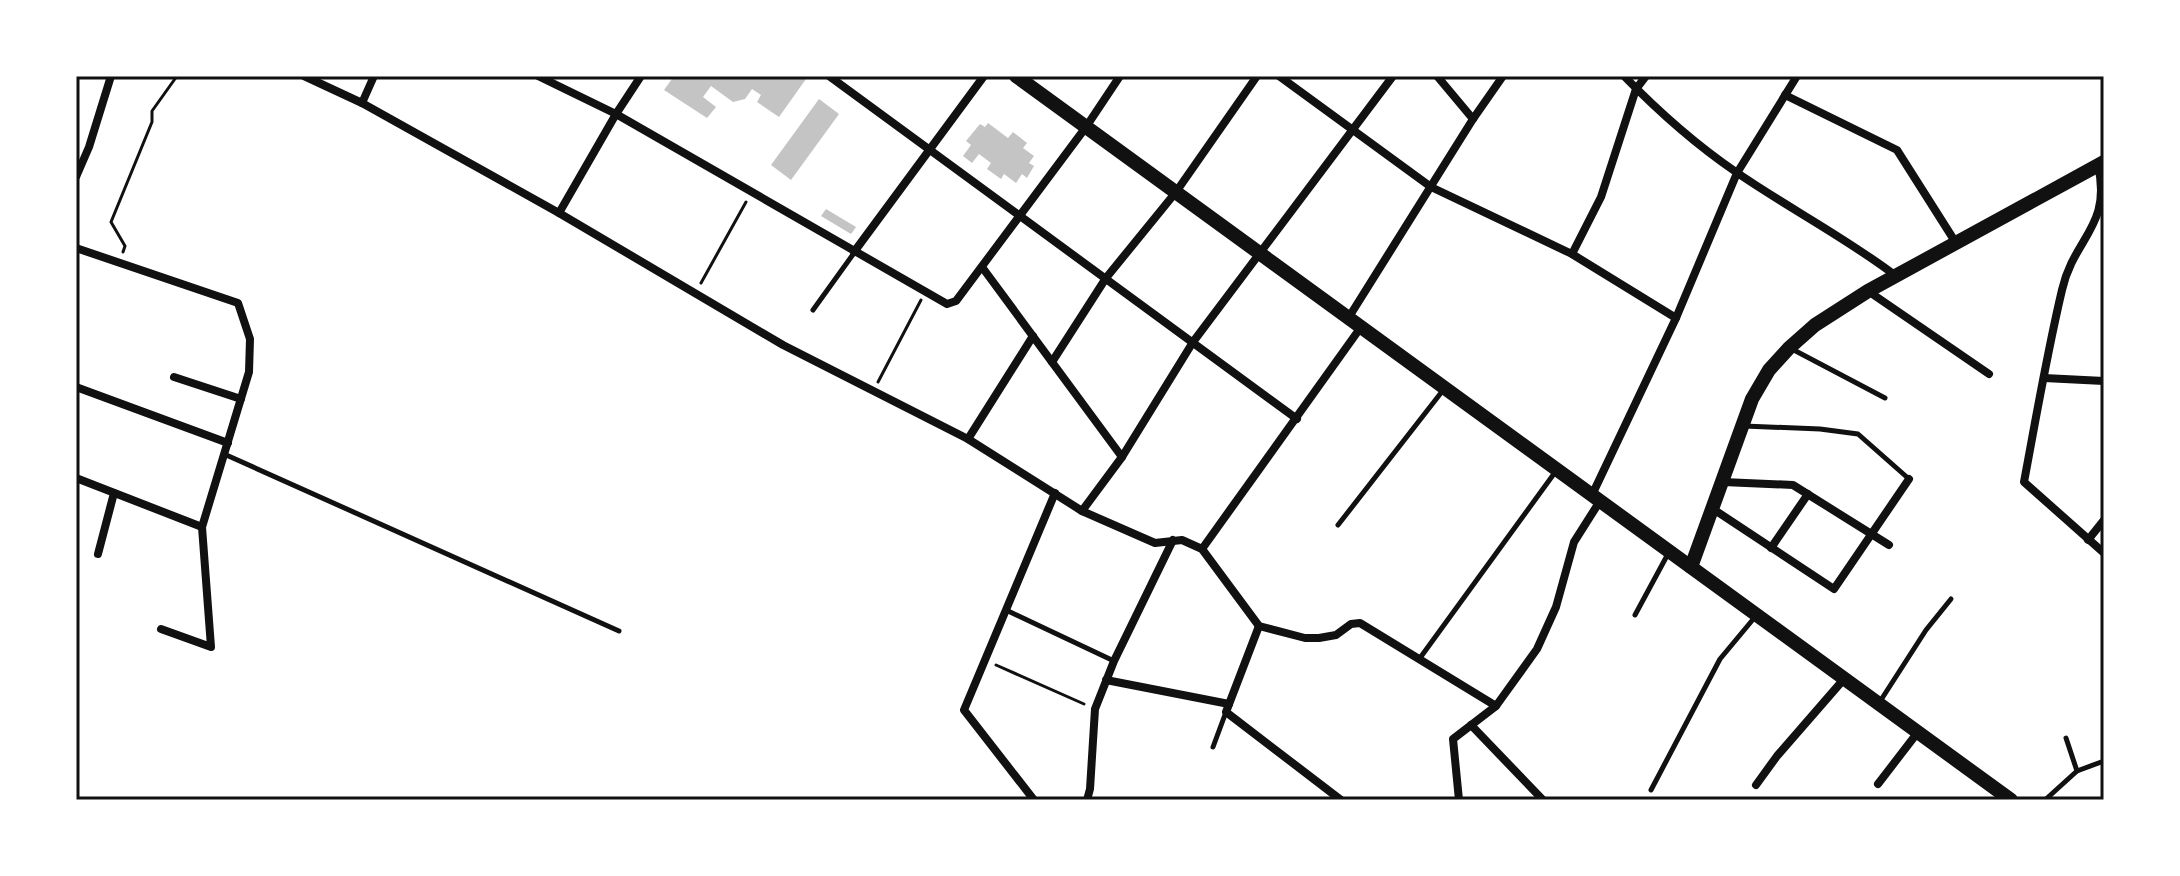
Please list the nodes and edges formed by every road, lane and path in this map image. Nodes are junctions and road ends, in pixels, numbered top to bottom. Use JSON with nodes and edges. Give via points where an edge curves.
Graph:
{"nodes":[{"id":1,"x":111,"y":76,"type":"edge"},
{"id":2,"x":177,"y":76,"type":"edge"},
{"id":3,"x":304,"y":76,"type":"edge"},
{"id":4,"x":374,"y":76,"type":"edge"},
{"id":5,"x":538,"y":76,"type":"edge"},
{"id":6,"x":641,"y":76,"type":"edge"},
{"id":7,"x":829,"y":76,"type":"edge"},
{"id":8,"x":984,"y":76,"type":"edge"},
{"id":9,"x":1016,"y":76,"type":"edge"},
{"id":10,"x":1120,"y":76,"type":"edge"},
{"id":11,"x":1257,"y":76,"type":"edge"},
{"id":12,"x":1279,"y":76,"type":"edge"},
{"id":13,"x":1393,"y":76,"type":"edge"},
{"id":14,"x":1437,"y":76,"type":"edge"},
{"id":15,"x":1503,"y":76,"type":"edge"},
{"id":16,"x":1624,"y":76,"type":"edge"},
{"id":17,"x":1646,"y":76,"type":"edge"},
{"id":18,"x":1797,"y":76,"type":"edge"},
{"id":19,"x":1636,"y":89,"type":"junction"},
{"id":20,"x":1785,"y":95,"type":"junction"},
{"id":21,"x":362,"y":103,"type":"junction"},
{"id":22,"x":616,"y":114,"type":"junction"},
{"id":23,"x":1473,"y":119,"type":"junction"},
{"id":24,"x":1086,"y":127,"type":"junction"},
{"id":25,"x":1352,"y":132,"type":"junction"},
{"id":26,"x":930,"y":150,"type":"junction"},
{"id":27,"x":2101,"y":163,"type":"edge"},
{"id":28,"x":1737,"y":173,"type":"junction"},
{"id":29,"x":76,"y":177,"type":"edge"},
{"id":30,"x":1431,"y":187,"type":"junction"},
{"id":31,"x":752,"y":192,"type":"junction"},
{"id":32,"x":1176,"y":192,"type":"junction"},
{"id":33,"x":559,"y":213,"type":"junction"},
{"id":34,"x":1020,"y":216,"type":"junction"},
{"id":35,"x":1956,"y":243,"type":"junction"},
{"id":36,"x":76,"y":248,"type":"edge"},
{"id":37,"x":854,"y":252,"type":"junction"},
{"id":38,"x":1261,"y":254,"type":"junction"},
{"id":39,"x":1572,"y":254,"type":"junction"},
{"id":40,"x":118,"y":262,"type":"junction"},
{"id":41,"x":982,"y":267,"type":"junction"},
{"id":42,"x":1896,"y":276,"type":"junction"},
{"id":43,"x":1106,"y":278,"type":"junction"},
{"id":44,"x":1868,"y":291,"type":"junction"},
{"id":45,"x":924,"y":293,"type":"junction"},
{"id":46,"x":695,"y":294,"type":"junction"},
{"id":47,"x":813,"y":310,"type":"dead end"},
{"id":48,"x":1676,"y":318,"type":"junction"},
{"id":49,"x":1355,"y":322,"type":"junction"},
{"id":50,"x":1033,"y":336,"type":"junction"},
{"id":51,"x":1193,"y":342,"type":"junction"},
{"id":52,"x":1789,"y":348,"type":"junction"},
{"id":53,"x":1052,"y":362,"type":"junction"},
{"id":54,"x":1989,"y":374,"type":"dead end"},
{"id":55,"x":174,"y":377,"type":"dead end"},
{"id":56,"x":2044,"y":378,"type":"junction"},
{"id":57,"x":2104,"y":381,"type":"edge"},
{"id":58,"x":76,"y":387,"type":"edge"},
{"id":59,"x":1444,"y":388,"type":"junction"},
{"id":60,"x":873,"y":392,"type":"junction"},
{"id":61,"x":1885,"y":398,"type":"dead end"},
{"id":62,"x":241,"y":399,"type":"junction"},
{"id":63,"x":1297,"y":419,"type":"junction"},
{"id":64,"x":1743,"y":426,"type":"junction"},
{"id":65,"x":968,"y":439,"type":"junction"},
{"id":66,"x":228,"y":443,"type":"junction"},
{"id":67,"x":224,"y":454,"type":"junction"},
{"id":68,"x":1122,"y":457,"type":"junction"},
{"id":69,"x":1557,"y":470,"type":"junction"},
{"id":70,"x":76,"y":478,"type":"edge"},
{"id":71,"x":1909,"y":479,"type":"joint"},
{"id":72,"x":1723,"y":482,"type":"junction"},
{"id":73,"x":114,"y":493,"type":"junction"},
{"id":74,"x":1055,"y":493,"type":"junction"},
{"id":75,"x":1808,"y":494,"type":"junction"},
{"id":76,"x":1596,"y":498,"type":"junction"},
{"id":77,"x":1713,"y":509,"type":"junction"},
{"id":78,"x":1082,"y":511,"type":"junction"},
{"id":79,"x":2104,"y":520,"type":"edge"},
{"id":80,"x":1338,"y":525,"type":"dead end"},
{"id":81,"x":202,"y":527,"type":"junction"},
{"id":82,"x":1871,"y":534,"type":"junction"},
{"id":83,"x":1173,"y":540,"type":"junction"},
{"id":84,"x":2088,"y":540,"type":"junction"},
{"id":85,"x":1889,"y":545,"type":"dead end"},
{"id":86,"x":1771,"y":548,"type":"junction"},
{"id":87,"x":1202,"y":549,"type":"junction"},
{"id":88,"x":1669,"y":551,"type":"junction"},
{"id":89,"x":2104,"y":553,"type":"edge"},
{"id":90,"x":98,"y":554,"type":"dead end"},
{"id":91,"x":1691,"y":567,"type":"junction"},
{"id":92,"x":1951,"y":599,"type":"dead end"},
{"id":93,"x":1005,"y":609,"type":"junction"},
{"id":94,"x":1635,"y":615,"type":"dead end"},
{"id":95,"x":1757,"y":615,"type":"junction"},
{"id":96,"x":1259,"y":626,"type":"junction"},
{"id":97,"x":161,"y":629,"type":"dead end"},
{"id":98,"x":619,"y":631,"type":"dead end"},
{"id":99,"x":1420,"y":658,"type":"junction"},
{"id":100,"x":984,"y":660,"type":"junction"},
{"id":101,"x":1114,"y":661,"type":"junction"},
{"id":102,"x":1844,"y":679,"type":"junction"},
{"id":103,"x":1106,"y":680,"type":"junction"},
{"id":104,"x":1879,"y":704,"type":"junction"},
{"id":105,"x":1496,"y":706,"type":"junction"},
{"id":106,"x":1228,"y":708,"type":"junction"},
{"id":107,"x":1095,"y":709,"type":"junction"},
{"id":108,"x":1471,"y":725,"type":"junction"},
{"id":109,"x":1918,"y":732,"type":"junction"},
{"id":110,"x":2066,"y":738,"type":"dead end"},
{"id":111,"x":1213,"y":747,"type":"dead end"},
{"id":112,"x":2104,"y":761,"type":"edge"},
{"id":113,"x":2077,"y":771,"type":"junction"},
{"id":114,"x":1878,"y":784,"type":"dead end"},
{"id":115,"x":1756,"y":785,"type":"dead end"},
{"id":116,"x":1651,"y":790,"type":"dead end"},
{"id":117,"x":1034,"y":800,"type":"edge"},
{"id":118,"x":1087,"y":800,"type":"edge"},
{"id":119,"x":1341,"y":800,"type":"edge"},
{"id":120,"x":1459,"y":800,"type":"edge"},
{"id":121,"x":1543,"y":800,"type":"edge"},
{"id":122,"x":2011,"y":800,"type":"edge"},
{"id":123,"x":2045,"y":800,"type":"edge"}],
"edges":[{"from":1,"to":29,"type":"street"},
{"from":2,"to":40,"type":"path","via":[[152,111],[111,222],[125,246]]},
{"from":3,"to":21,"type":"street"},
{"from":4,"to":21,"type":"street"},
{"from":5,"to":22,"type":"street"},
{"from":6,"to":22,"type":"street"},
{"from":7,"to":26,"type":"street"},
{"from":8,"to":26,"type":"street"},
{"from":9,"to":24,"type":"main road"},
{"from":10,"to":24,"type":"street"},
{"from":11,"to":32,"type":"street"},
{"from":12,"to":25,"type":"street"},
{"from":13,"to":25,"type":"street"},
{"from":14,"to":23,"type":"street"},
{"from":15,"to":23,"type":"street"},
{"from":16,"to":19,"type":"street"},
{"from":17,"to":19,"type":"street"},
{"from":18,"to":20,"type":"street"},
{"from":19,"to":28,"type":"street","via":[[1685,135]]},
{"from":19,"to":39,"type":"street","via":[[1601,197]]},
{"from":20,"to":28,"type":"street"},
{"from":20,"to":35,"type":"street","via":[[1897,150]]},
{"from":21,"to":33,"type":"street"},
{"from":22,"to":31,"type":"street"},
{"from":22,"to":33,"type":"street"},
{"from":23,"to":30,"type":"street"},
{"from":24,"to":32,"type":"main road"},
{"from":24,"to":34,"type":"street"},
{"from":25,"to":30,"type":"street"},
{"from":25,"to":38,"type":"street"},
{"from":26,"to":34,"type":"street"},
{"from":26,"to":37,"type":"street"},
{"from":27,"to":35,"type":"main road"},
{"from":27,"to":56,"type":"street","via":[[2100,213],[2062,286]]},
{"from":28,"to":42,"type":"street"},
{"from":28,"to":48,"type":"street"},
{"from":30,"to":39,"type":"street"},
{"from":30,"to":49,"type":"street"},
{"from":31,"to":37,"type":"street"},
{"from":31,"to":46,"type":"path"},
{"from":32,"to":38,"type":"main road"},
{"from":32,"to":43,"type":"street"},
{"from":33,"to":46,"type":"street"},
{"from":34,"to":41,"type":"street"},
{"from":34,"to":43,"type":"street"},
{"from":35,"to":42,"type":"main road"},
{"from":36,"to":40,"type":"street"},
{"from":37,"to":45,"type":"street"},
{"from":37,"to":47,"type":"lane"},
{"from":38,"to":49,"type":"main road"},
{"from":38,"to":51,"type":"street"},
{"from":39,"to":48,"type":"street"},
{"from":40,"to":62,"type":"street","via":[[238,303],[250,339]]},
{"from":41,"to":45,"type":"street","via":[[956,301],[947,304]]},
{"from":41,"to":50,"type":"street"},
{"from":42,"to":44,"type":"main road"},
{"from":43,"to":51,"type":"street"},
{"from":43,"to":53,"type":"street"},
{"from":44,"to":52,"type":"main road"},
{"from":44,"to":54,"type":"street"},
{"from":45,"to":60,"type":"path"},
{"from":46,"to":60,"type":"street"},
{"from":48,"to":76,"type":"street"},
{"from":49,"to":59,"type":"main road"},
{"from":49,"to":63,"type":"street"},
{"from":50,"to":53,"type":"street"},
{"from":50,"to":65,"type":"street"},
{"from":51,"to":63,"type":"street"},
{"from":51,"to":68,"type":"street"},
{"from":52,"to":61,"type":"lane"},
{"from":52,"to":64,"type":"main road","via":[[1761,382]]},
{"from":53,"to":68,"type":"street"},
{"from":55,"to":62,"type":"street"},
{"from":56,"to":57,"type":"street"},
{"from":56,"to":84,"type":"street","via":[[2024,482]]},
{"from":58,"to":66,"type":"street"},
{"from":59,"to":69,"type":"main road"},
{"from":59,"to":80,"type":"lane"},
{"from":60,"to":65,"type":"street"},
{"from":62,"to":66,"type":"street"},
{"from":63,"to":87,"type":"street"},
{"from":64,"to":71,"type":"lane","via":[[1858,434]]},
{"from":64,"to":72,"type":"main road"},
{"from":65,"to":74,"type":"street"},
{"from":66,"to":67,"type":"street"},
{"from":67,"to":81,"type":"street"},
{"from":67,"to":98,"type":"lane"},
{"from":68,"to":78,"type":"street"},
{"from":69,"to":76,"type":"main road"},
{"from":69,"to":99,"type":"lane"},
{"from":70,"to":73,"type":"street"},
{"from":71,"to":82,"type":"street"},
{"from":72,"to":75,"type":"street","via":[[1793,485]]},
{"from":72,"to":77,"type":"main road"},
{"from":73,"to":81,"type":"street"},
{"from":73,"to":90,"type":"street"},
{"from":74,"to":78,"type":"street"},
{"from":74,"to":93,"type":"street"},
{"from":75,"to":82,"type":"street"},
{"from":75,"to":86,"type":"street"},
{"from":76,"to":88,"type":"main road"},
{"from":76,"to":105,"type":"street","via":[[1574,542],[1556,607],[1537,649]]},
{"from":77,"to":86,"type":"street"},
{"from":77,"to":91,"type":"main road"},
{"from":78,"to":83,"type":"street","via":[[1155,543]]},
{"from":79,"to":84,"type":"street"},
{"from":81,"to":97,"type":"street","via":[[211,647]]},
{"from":82,"to":85,"type":"street"},
{"from":82,"to":86,"type":"street","via":[[1834,589]]},
{"from":83,"to":87,"type":"street"},
{"from":83,"to":101,"type":"street"},
{"from":84,"to":89,"type":"street"},
{"from":87,"to":96,"type":"street"},
{"from":88,"to":91,"type":"main road"},
{"from":88,"to":94,"type":"lane"},
{"from":91,"to":95,"type":"main road"},
{"from":92,"to":104,"type":"lane"},
{"from":93,"to":100,"type":"street"},
{"from":93,"to":101,"type":"lane"},
{"from":95,"to":102,"type":"main road"},
{"from":95,"to":116,"type":"lane","via":[[1720,659]]},
{"from":96,"to":99,"type":"street","via":[[1319,638],[1360,623]]},
{"from":96,"to":106,"type":"street"},
{"from":99,"to":105,"type":"street"},
{"from":100,"to":107,"type":"path"},
{"from":100,"to":117,"type":"street","via":[[964,710]]},
{"from":101,"to":103,"type":"street"},
{"from":102,"to":104,"type":"main road"},
{"from":102,"to":115,"type":"street"},
{"from":103,"to":106,"type":"street"},
{"from":103,"to":107,"type":"street"},
{"from":104,"to":109,"type":"main road"},
{"from":105,"to":108,"type":"street"},
{"from":106,"to":111,"type":"lane"},
{"from":106,"to":119,"type":"street"},
{"from":107,"to":118,"type":"street"},
{"from":108,"to":120,"type":"street","via":[[1453,739]]},
{"from":108,"to":121,"type":"street"},
{"from":109,"to":114,"type":"street"},
{"from":109,"to":122,"type":"main road"},
{"from":110,"to":113,"type":"lane"},
{"from":112,"to":113,"type":"lane"},
{"from":113,"to":123,"type":"lane"}]}
